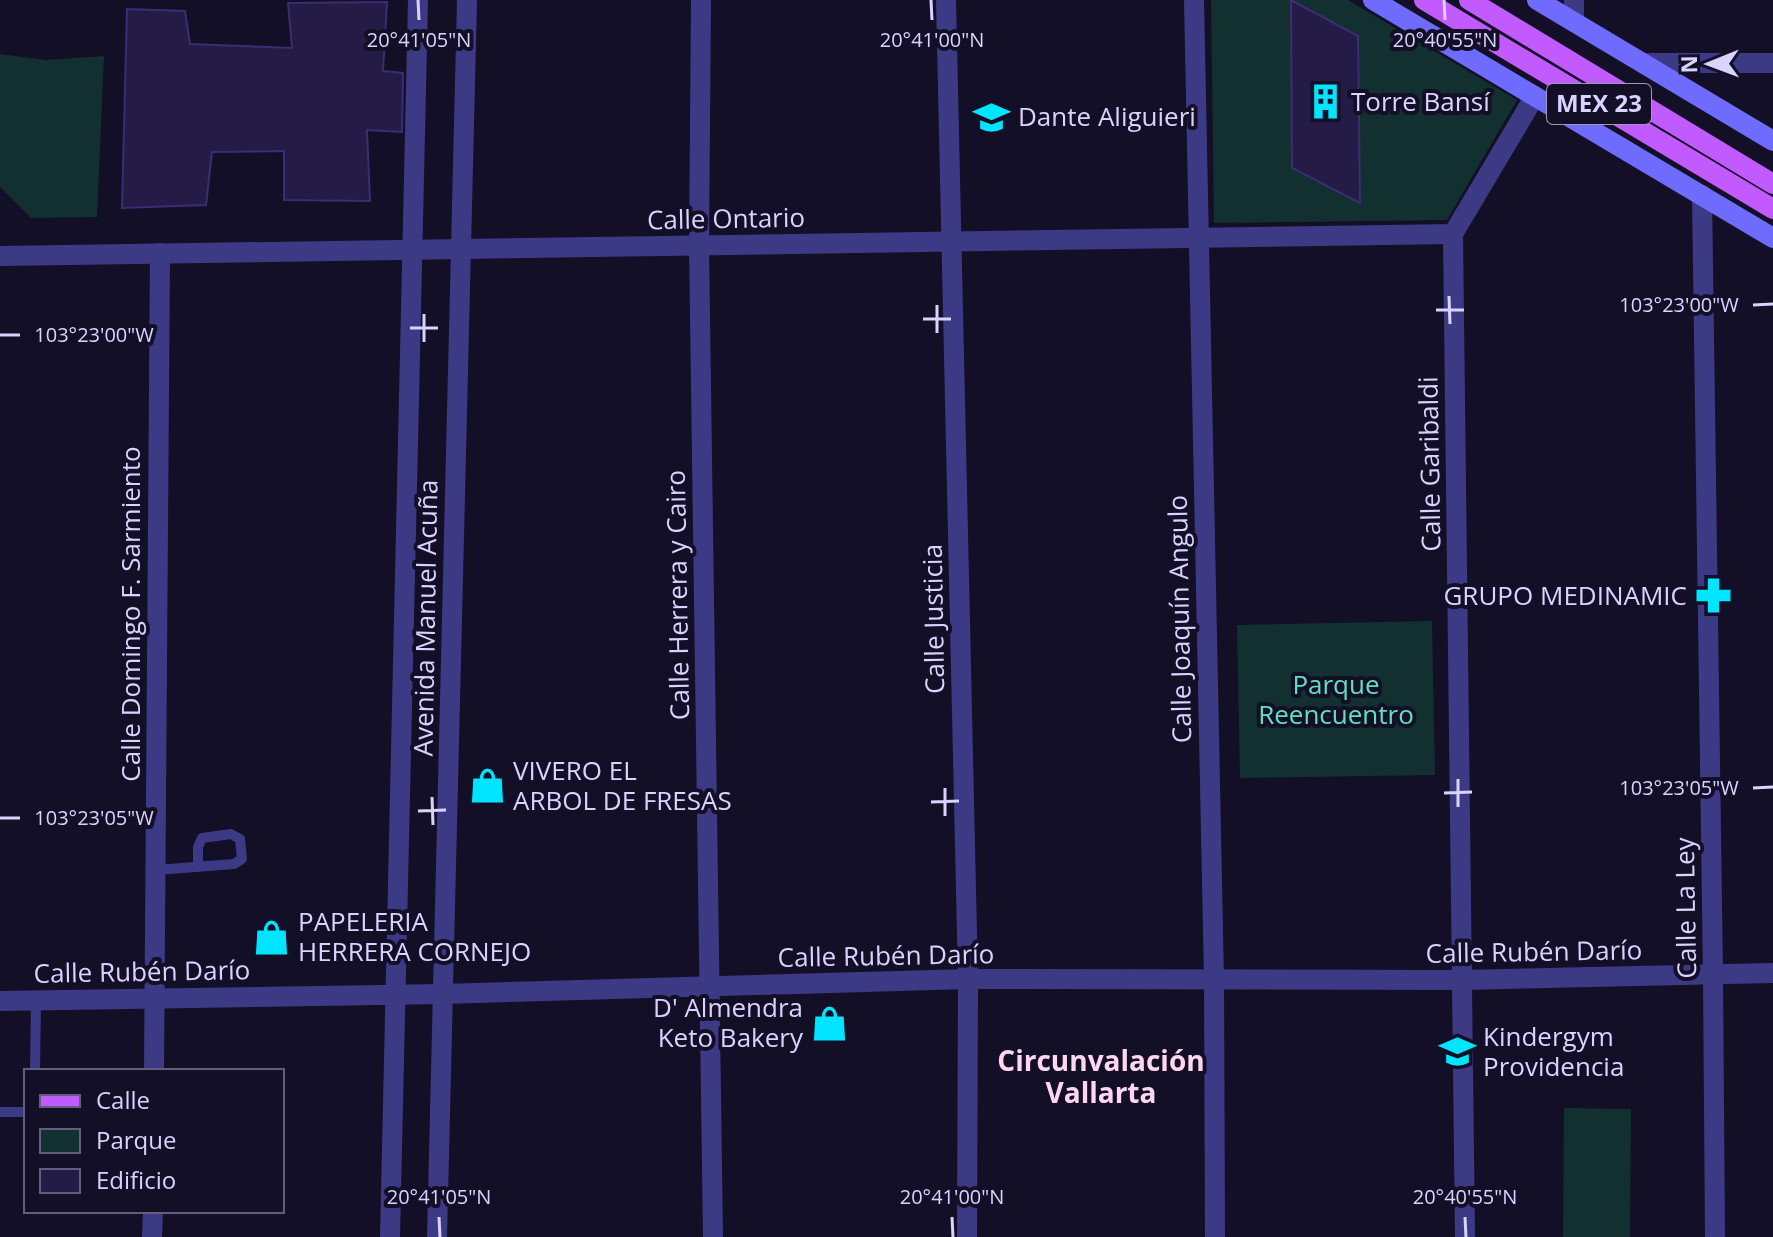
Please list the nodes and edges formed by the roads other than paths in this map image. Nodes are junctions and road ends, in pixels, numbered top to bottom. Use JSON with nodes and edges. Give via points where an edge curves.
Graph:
{"nodes":[{"id":1,"x":418,"y":0,"type":"edge"},
{"id":2,"x":467,"y":0,"type":"edge"},
{"id":3,"x":701,"y":0,"type":"edge"},
{"id":4,"x":946,"y":0,"type":"edge"},
{"id":5,"x":1194,"y":0,"type":"edge"},
{"id":6,"x":1373,"y":0,"type":"edge"},
{"id":7,"x":1424,"y":0,"type":"edge"},
{"id":8,"x":1469,"y":0,"type":"edge"},
{"id":9,"x":1537,"y":0,"type":"edge"},
{"id":10,"x":1574,"y":0,"type":"edge"},
{"id":11,"x":1574,"y":22,"type":"junction"},
{"id":12,"x":1643,"y":63,"type":"junction"},
{"id":13,"x":1773,"y":63,"type":"edge"},
{"id":14,"x":1535,"y":96,"type":"junction"},
{"id":15,"x":1773,"y":141,"type":"edge"},
{"id":16,"x":1773,"y":184,"type":"edge"},
{"id":17,"x":1702,"y":195,"type":"junction"},
{"id":18,"x":1773,"y":209,"type":"edge"},
{"id":19,"x":1453,"y":234,"type":"junction"},
{"id":20,"x":1199,"y":238,"type":"junction"},
{"id":21,"x":1773,"y":238,"type":"edge"},
{"id":22,"x":951,"y":241,"type":"junction"},
{"id":23,"x":699,"y":245,"type":"junction"},
{"id":24,"x":412,"y":249,"type":"junction"},
{"id":25,"x":462,"y":249,"type":"junction"},
{"id":26,"x":160,"y":253,"type":"junction"},
{"id":27,"x":0,"y":256,"type":"edge"},
{"id":28,"x":198,"y":867,"type":"junction"},
{"id":29,"x":156,"y":870,"type":"junction"},
{"id":30,"x":1773,"y":973,"type":"edge"},
{"id":31,"x":1713,"y":975,"type":"junction"},
{"id":32,"x":968,"y":979,"type":"junction"},
{"id":33,"x":1214,"y":980,"type":"junction"},
{"id":34,"x":1462,"y":980,"type":"junction"},
{"id":35,"x":710,"y":986,"type":"junction"},
{"id":36,"x":395,"y":994,"type":"junction"},
{"id":37,"x":442,"y":994,"type":"junction"},
{"id":38,"x":155,"y":999,"type":"junction"},
{"id":39,"x":36,"y":1000,"type":"junction"},
{"id":40,"x":0,"y":1001,"type":"edge"},
{"id":41,"x":35,"y":1069,"type":"edge"},
{"id":42,"x":154,"y":1069,"type":"edge"},
{"id":43,"x":0,"y":1112,"type":"edge"},
{"id":44,"x":24,"y":1112,"type":"edge"},
{"id":45,"x":153,"y":1213,"type":"edge"},
{"id":46,"x":152,"y":1237,"type":"edge"},
{"id":47,"x":390,"y":1237,"type":"edge"},
{"id":48,"x":437,"y":1237,"type":"edge"},
{"id":49,"x":713,"y":1237,"type":"edge"},
{"id":50,"x":967,"y":1237,"type":"edge"},
{"id":51,"x":1215,"y":1237,"type":"edge"},
{"id":52,"x":1465,"y":1237,"type":"edge"},
{"id":53,"x":1715,"y":1237,"type":"edge"}],
"edges":[{"from":1,"to":24,"type":"street","name":"Avenida Manuel Acuña"},
{"from":2,"to":25,"type":"street","name":"Avenida Manuel Acuña"},
{"from":3,"to":23,"type":"street","name":"Calle Herrera y Cairo"},
{"from":4,"to":22,"type":"street","name":"Calle Justicia"},
{"from":5,"to":20,"type":"street","name":"Calle Joaquín Angulo"},
{"from":6,"to":14,"type":"main road"},
{"from":7,"to":18,"type":"main road","number":"MEX 23"},
{"from":8,"to":16,"type":"main road","number":"MEX 23"},
{"from":9,"to":11,"type":"main road"},
{"from":10,"to":11,"type":"street"},
{"from":11,"to":12,"type":"main road"},
{"from":12,"to":13,"type":"street"},
{"from":12,"to":15,"type":"main road"},
{"from":14,"to":17,"type":"main road"},
{"from":14,"to":19,"type":"street"},
{"from":17,"to":21,"type":"main road"},
{"from":17,"to":31,"type":"street","name":"Calle La Ley"},
{"from":19,"to":20,"type":"street","name":"Calle Ontario"},
{"from":19,"to":34,"type":"street","name":"Calle Garibaldi"},
{"from":20,"to":22,"type":"street","name":"Calle Ontario"},
{"from":20,"to":33,"type":"street","name":"Calle Joaquín Angulo"},
{"from":22,"to":23,"type":"street","name":"Calle Ontario"},
{"from":22,"to":32,"type":"street","name":"Calle Justicia"},
{"from":23,"to":25,"type":"street","name":"Calle Ontario"},
{"from":23,"to":35,"type":"street","name":"Calle Herrera y Cairo"},
{"from":24,"to":25,"type":"street","name":"Calle Ontario"},
{"from":24,"to":26,"type":"street","name":"Calle Ontario"},
{"from":24,"to":36,"type":"street","name":"Avenida Manuel Acuña"},
{"from":25,"to":37,"type":"street","name":"Avenida Manuel Acuña"},
{"from":26,"to":27,"type":"street","name":"Calle Ontario"},
{"from":26,"to":29,"type":"street","name":"Calle Domingo F. Sarmiento"},
{"from":28,"to":28,"type":"lane","via":[[238,863],[243,854],[240,839],[231,834],[202,838]]},
{"from":28,"to":29,"type":"lane"},
{"from":29,"to":38,"type":"street","name":"Calle Domingo F. Sarmiento"},
{"from":30,"to":31,"type":"street","name":"Calle Rubén Darío"},
{"from":31,"to":34,"type":"street","name":"Calle Rubén Darío"},
{"from":31,"to":53,"type":"street","name":"Calle La Ley"},
{"from":32,"to":33,"type":"street","name":"Calle Rubén Darío"},
{"from":32,"to":35,"type":"street","name":"Calle Rubén Darío"},
{"from":32,"to":50,"type":"street","name":"Calle Justicia"},
{"from":33,"to":34,"type":"street","name":"Calle Rubén Darío"},
{"from":33,"to":51,"type":"street","name":"Calle Joaquín Angulo"},
{"from":34,"to":52,"type":"street","name":"Calle Garibaldi"},
{"from":35,"to":37,"type":"street","name":"Calle Rubén Darío"},
{"from":35,"to":49,"type":"street","name":"Calle Herrera y Cairo"},
{"from":36,"to":37,"type":"street","name":"Calle Rubén Darío"},
{"from":36,"to":38,"type":"street","name":"Calle Rubén Darío"},
{"from":36,"to":47,"type":"street","name":"Avenida Manuel Acuña"},
{"from":37,"to":48,"type":"street","name":"Avenida Manuel Acuña"},
{"from":38,"to":39,"type":"street","name":"Calle Rubén Darío"},
{"from":38,"to":42,"type":"street","name":"Calle Domingo F. Sarmiento"},
{"from":39,"to":40,"type":"street","name":"Calle Rubén Darío"},
{"from":39,"to":41,"type":"lane"},
{"from":43,"to":44,"type":"lane"},
{"from":45,"to":46,"type":"street"}]}
